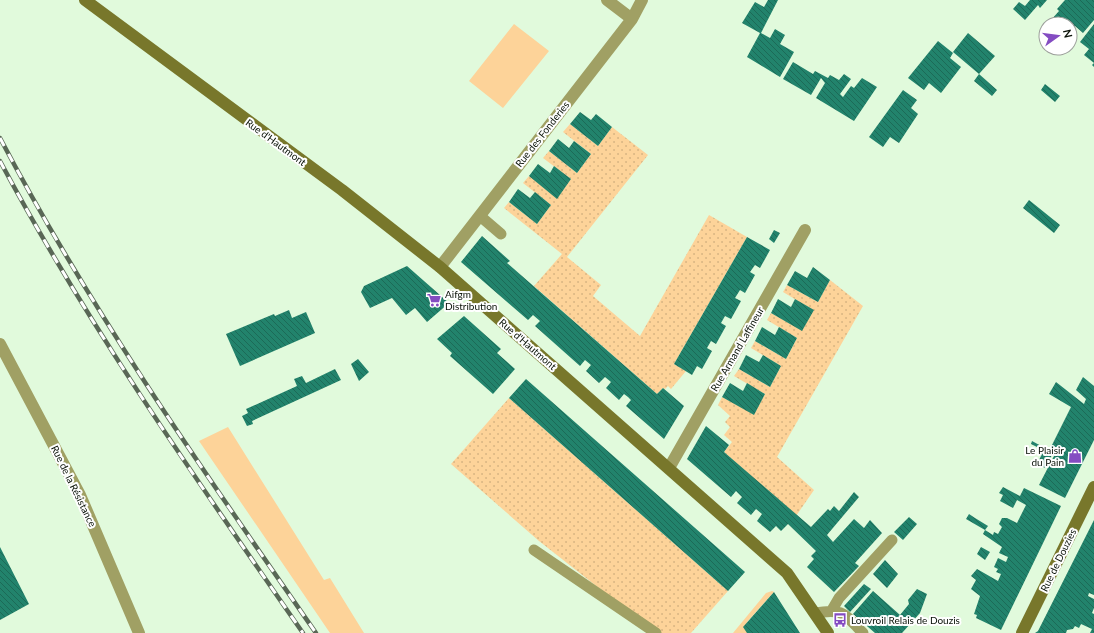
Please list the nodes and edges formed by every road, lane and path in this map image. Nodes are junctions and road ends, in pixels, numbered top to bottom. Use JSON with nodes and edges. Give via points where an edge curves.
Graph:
{"nodes":[{"id":1,"x":85,"y":0,"type":"edge"},
{"id":2,"x":608,"y":0,"type":"edge"},
{"id":3,"x":642,"y":0,"type":"edge"},
{"id":4,"x":632,"y":19,"type":"junction"},
{"id":5,"x":480,"y":216,"type":"junction"},
{"id":6,"x":805,"y":230,"type":"dead end"},
{"id":7,"x":501,"y":234,"type":"dead end"},
{"id":8,"x":440,"y":267,"type":"junction"},
{"id":9,"x":0,"y":344,"type":"edge"},
{"id":10,"x":669,"y":468,"type":"junction"},
{"id":11,"x":1094,"y":487,"type":"edge"},
{"id":12,"x":892,"y":540,"type":"dead end"},
{"id":13,"x":534,"y":550,"type":"dead end"},
{"id":14,"x":832,"y":610,"type":"junction"},
{"id":15,"x":816,"y":613,"type":"junction"},
{"id":16,"x":139,"y":633,"type":"edge"},
{"id":17,"x":656,"y":633,"type":"edge"},
{"id":18,"x":828,"y":633,"type":"edge"},
{"id":19,"x":863,"y":633,"type":"edge"},
{"id":20,"x":1022,"y":633,"type":"edge"}],
"edges":[{"from":1,"to":8,"type":"street","name":"Rue d'Hautmont","via":[[342,190]]},
{"from":2,"to":4,"type":"street"},
{"from":3,"to":4,"type":"street","name":"Rue des Fonderies"},
{"from":4,"to":5,"type":"street","name":"Rue des Fonderies"},
{"from":5,"to":7,"type":"lane"},
{"from":5,"to":8,"type":"street","name":"Rue des Fonderies"},
{"from":6,"to":10,"type":"street","name":"Rue Armand Laffineur"},
{"from":8,"to":10,"type":"street","name":"Rue d'Hautmont"},
{"from":9,"to":16,"type":"street","name":"Rue de la Résistance","via":[[80,495]]},
{"from":10,"to":15,"type":"street","name":"Rue d'Hautmont","via":[[787,573]]},
{"from":11,"to":20,"type":"street","name":"Rue de Douzies"},
{"from":12,"to":14,"type":"lane","via":[[839,598]]},
{"from":13,"to":17,"type":"lane"},
{"from":14,"to":15,"type":"lane"},
{"from":14,"to":19,"type":"lane","via":[[843,614]]},
{"from":15,"to":18,"type":"street","name":"Rue d'Hautmont"}]}
